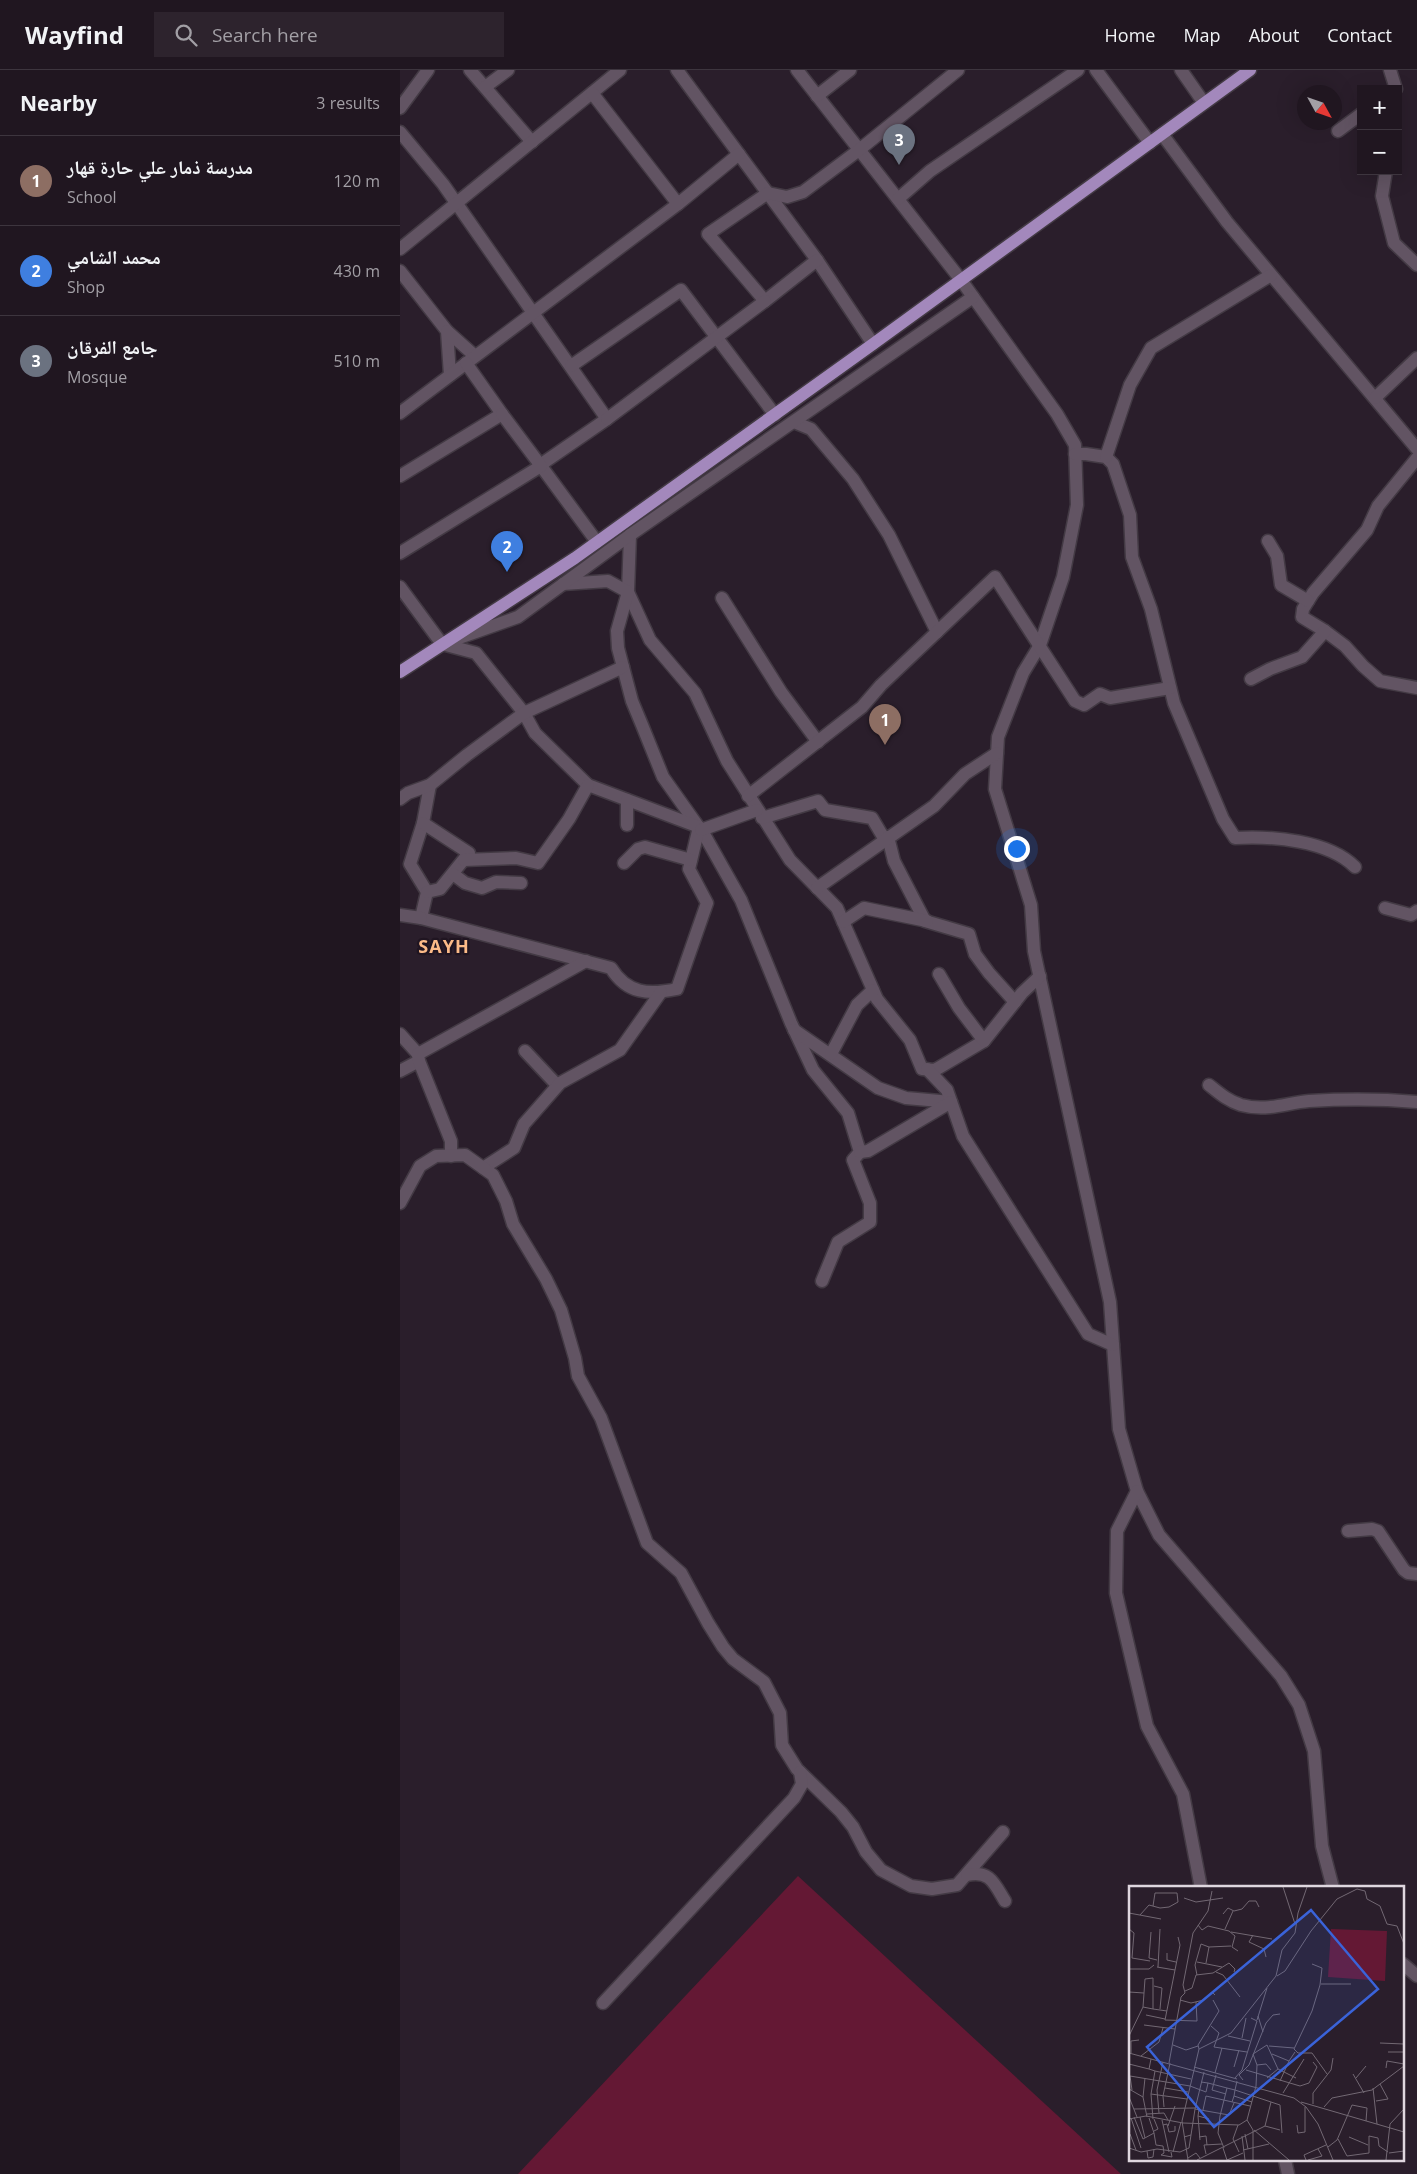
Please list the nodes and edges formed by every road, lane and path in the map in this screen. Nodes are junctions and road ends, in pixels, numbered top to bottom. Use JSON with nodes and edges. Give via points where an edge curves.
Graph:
{"nodes":[{"id":1,"x":428,"y":70,"type":"edge"},
{"id":2,"x":470,"y":70,"type":"edge"},
{"id":3,"x":508,"y":70,"type":"edge"},
{"id":4,"x":620,"y":70,"type":"edge"},
{"id":5,"x":677,"y":70,"type":"edge"},
{"id":6,"x":797,"y":70,"type":"edge"},
{"id":7,"x":850,"y":70,"type":"edge"},
{"id":8,"x":958,"y":70,"type":"edge"},
{"id":9,"x":1078,"y":70,"type":"edge"},
{"id":10,"x":1096,"y":70,"type":"edge"},
{"id":11,"x":1181,"y":70,"type":"edge"},
{"id":12,"x":1250,"y":70,"type":"edge"},
{"id":13,"x":1390,"y":70,"type":"edge"},
{"id":14,"x":1395,"y":85,"type":"edge"},
{"id":15,"x":485,"y":87,"type":"junction"},
{"id":16,"x":592,"y":93,"type":"junction"},
{"id":17,"x":817,"y":96,"type":"junction"},
{"id":18,"x":1204,"y":103,"type":"junction"},
{"id":19,"x":400,"y":108,"type":"edge"},
{"id":20,"x":1357,"y":117,"type":"edge"},
{"id":21,"x":1338,"y":131,"type":"dead end"},
{"id":22,"x":400,"y":132,"type":"edge"},
{"id":23,"x":1162,"y":134,"type":"junction"},
{"id":24,"x":532,"y":142,"type":"junction"},
{"id":25,"x":1150,"y":143,"type":"junction"},
{"id":26,"x":860,"y":150,"type":"junction"},
{"id":27,"x":739,"y":154,"type":"junction"},
{"id":28,"x":1385,"y":175,"type":"edge"},
{"id":29,"x":768,"y":193,"type":"junction"},
{"id":30,"x":898,"y":199,"type":"junction"},
{"id":31,"x":457,"y":204,"type":"junction"},
{"id":32,"x":678,"y":204,"type":"junction"},
{"id":33,"x":400,"y":249,"type":"edge"},
{"id":34,"x":817,"y":260,"type":"junction"},
{"id":35,"x":1417,"y":265,"type":"edge"},
{"id":36,"x":400,"y":271,"type":"edge"},
{"id":37,"x":1271,"y":275,"type":"junction"},
{"id":38,"x":961,"y":280,"type":"junction"},
{"id":39,"x":973,"y":297,"type":"junction"},
{"id":40,"x":765,"y":301,"type":"junction"},
{"id":41,"x":534,"y":312,"type":"junction"},
{"id":42,"x":447,"y":331,"type":"junction"},
{"id":43,"x":716,"y":337,"type":"junction"},
{"id":44,"x":873,"y":344,"type":"junction"},
{"id":45,"x":1417,"y":358,"type":"edge"},
{"id":46,"x":471,"y":360,"type":"junction"},
{"id":47,"x":571,"y":366,"type":"junction"},
{"id":48,"x":450,"y":376,"type":"junction"},
{"id":49,"x":1375,"y":398,"type":"junction"},
{"id":50,"x":400,"y":413,"type":"edge"},
{"id":51,"x":502,"y":414,"type":"junction"},
{"id":52,"x":775,"y":415,"type":"junction"},
{"id":53,"x":607,"y":419,"type":"junction"},
{"id":54,"x":794,"y":422,"type":"junction"},
{"id":55,"x":1417,"y":449,"type":"edge"},
{"id":56,"x":1075,"y":454,"type":"junction"},
{"id":57,"x":1106,"y":457,"type":"junction"},
{"id":58,"x":1417,"y":458,"type":"edge"},
{"id":59,"x":541,"y":466,"type":"junction"},
{"id":60,"x":400,"y":476,"type":"edge"},
{"id":61,"x":630,"y":535,"type":"junction"},
{"id":62,"x":1268,"y":540,"type":"dead end"},
{"id":63,"x":597,"y":542,"type":"junction"},
{"id":64,"x":400,"y":553,"type":"edge"},
{"id":65,"x":563,"y":584,"type":"junction"},
{"id":66,"x":400,"y":587,"type":"edge"},
{"id":67,"x":628,"y":592,"type":"junction"},
{"id":68,"x":722,"y":598,"type":"dead end"},
{"id":69,"x":1308,"y":601,"type":"junction"},
{"id":70,"x":1325,"y":631,"type":"junction"},
{"id":71,"x":937,"y":632,"type":"junction"},
{"id":72,"x":442,"y":644,"type":"junction"},
{"id":73,"x":1040,"y":645,"type":"junction"},
{"id":74,"x":623,"y":667,"type":"junction"},
{"id":75,"x":400,"y":672,"type":"edge"},
{"id":76,"x":1251,"y":680,"type":"dead end"},
{"id":77,"x":1170,"y":688,"type":"junction"},
{"id":78,"x":1417,"y":688,"type":"edge"},
{"id":79,"x":524,"y":713,"type":"junction"},
{"id":80,"x":818,"y":742,"type":"junction"},
{"id":81,"x":997,"y":753,"type":"junction"},
{"id":82,"x":430,"y":785,"type":"junction"},
{"id":83,"x":588,"y":785,"type":"junction"},
{"id":84,"x":748,"y":796,"type":"junction"},
{"id":85,"x":400,"y":799,"type":"edge"},
{"id":86,"x":627,"y":800,"type":"junction"},
{"id":87,"x":760,"y":814,"type":"junction"},
{"id":88,"x":423,"y":823,"type":"junction"},
{"id":89,"x":627,"y":825,"type":"dead end"},
{"id":90,"x":700,"y":828,"type":"junction"},
{"id":91,"x":887,"y":839,"type":"junction"},
{"id":92,"x":464,"y":860,"type":"junction"},
{"id":93,"x":691,"y":860,"type":"junction"},
{"id":94,"x":624,"y":863,"type":"dead end"},
{"id":95,"x":1355,"y":867,"type":"dead end"},
{"id":96,"x":453,"y":874,"type":"junction"},
{"id":97,"x":521,"y":883,"type":"dead end"},
{"id":98,"x":817,"y":888,"type":"junction"},
{"id":99,"x":427,"y":892,"type":"junction"},
{"id":100,"x":1385,"y":908,"type":"dead end"},
{"id":101,"x":1417,"y":911,"type":"edge"},
{"id":102,"x":400,"y":915,"type":"edge"},
{"id":103,"x":421,"y":918,"type":"junction"},
{"id":104,"x":927,"y":921,"type":"junction"},
{"id":105,"x":843,"y":922,"type":"junction"},
{"id":106,"x":586,"y":961,"type":"junction"},
{"id":107,"x":939,"y":974,"type":"dead end"},
{"id":108,"x":1040,"y":976,"type":"junction"},
{"id":109,"x":873,"y":990,"type":"junction"},
{"id":110,"x":661,"y":992,"type":"junction"},
{"id":111,"x":1016,"y":1002,"type":"junction"},
{"id":112,"x":794,"y":1030,"type":"junction"},
{"id":113,"x":400,"y":1034,"type":"edge"},
{"id":114,"x":984,"y":1041,"type":"junction"},
{"id":115,"x":525,"y":1051,"type":"dead end"},
{"id":116,"x":832,"y":1054,"type":"junction"},
{"id":117,"x":419,"y":1058,"type":"junction"},
{"id":118,"x":400,"y":1070,"type":"edge"},
{"id":119,"x":927,"y":1070,"type":"junction"},
{"id":120,"x":1209,"y":1085,"type":"dead end"},
{"id":121,"x":557,"y":1086,"type":"junction"},
{"id":122,"x":951,"y":1102,"type":"junction"},
{"id":123,"x":1417,"y":1102,"type":"edge"},
{"id":124,"x":860,"y":1152,"type":"junction"},
{"id":125,"x":451,"y":1156,"type":"junction"},
{"id":126,"x":483,"y":1168,"type":"junction"},
{"id":127,"x":400,"y":1203,"type":"edge"},
{"id":128,"x":822,"y":1281,"type":"dead end"},
{"id":129,"x":1113,"y":1346,"type":"junction"},
{"id":130,"x":1137,"y":1491,"type":"junction"},
{"id":131,"x":1348,"y":1531,"type":"dead end"},
{"id":132,"x":1417,"y":1574,"type":"edge"},
{"id":133,"x":800,"y":1772,"type":"junction"},
{"id":134,"x":1003,"y":1832,"type":"dead end"},
{"id":135,"x":967,"y":1875,"type":"junction"},
{"id":136,"x":1200,"y":1886,"type":"edge"},
{"id":137,"x":1332,"y":1886,"type":"edge"},
{"id":138,"x":1005,"y":1901,"type":"dead end"},
{"id":139,"x":1409,"y":1966,"type":"edge"},
{"id":140,"x":1417,"y":1976,"type":"edge"},
{"id":141,"x":603,"y":2003,"type":"dead end"}],
"edges":[{"from":1,"to":19,"type":"street"},
{"from":2,"to":15,"type":"street"},
{"from":3,"to":15,"type":"street"},
{"from":4,"to":16,"type":"street"},
{"from":5,"to":27,"type":"street"},
{"from":6,"to":17,"type":"street"},
{"from":7,"to":17,"type":"street"},
{"from":8,"to":26,"type":"street"},
{"from":9,"to":30,"type":"street","via":[[930,171]]},
{"from":10,"to":25,"type":"street"},
{"from":11,"to":18,"type":"street"},
{"from":12,"to":18,"type":"main road"},
{"from":13,"to":14,"type":"street"},
{"from":15,"to":24,"type":"street"},
{"from":16,"to":24,"type":"street"},
{"from":16,"to":32,"type":"street"},
{"from":17,"to":26,"type":"street"},
{"from":18,"to":23,"type":"main road"},
{"from":20,"to":21,"type":"street"},
{"from":22,"to":31,"type":"street"},
{"from":23,"to":25,"type":"main road"},
{"from":23,"to":37,"type":"street"},
{"from":24,"to":31,"type":"street"},
{"from":25,"to":38,"type":"main road"},
{"from":26,"to":29,"type":"street","via":[[803,192],[787,197]]},
{"from":26,"to":30,"type":"street"},
{"from":27,"to":29,"type":"street"},
{"from":27,"to":32,"type":"street"},
{"from":28,"to":35,"type":"street","via":[[1382,196],[1394,243]]},
{"from":29,"to":34,"type":"street"},
{"from":29,"to":40,"type":"street","via":[[708,234]]},
{"from":30,"to":38,"type":"street"},
{"from":31,"to":33,"type":"street"},
{"from":31,"to":41,"type":"street"},
{"from":32,"to":41,"type":"street"},
{"from":34,"to":40,"type":"street"},
{"from":34,"to":44,"type":"street"},
{"from":36,"to":42,"type":"street"},
{"from":37,"to":49,"type":"street"},
{"from":37,"to":57,"type":"street","via":[[1152,348],[1130,385]]},
{"from":38,"to":39,"type":"street"},
{"from":38,"to":44,"type":"main road"},
{"from":39,"to":54,"type":"street"},
{"from":39,"to":56,"type":"street","via":[[1057,414],[1075,445]]},
{"from":40,"to":43,"type":"street"},
{"from":41,"to":46,"type":"street"},
{"from":41,"to":47,"type":"street"},
{"from":42,"to":46,"type":"street"},
{"from":42,"to":48,"type":"street"},
{"from":43,"to":47,"type":"street","via":[[681,290]]},
{"from":43,"to":52,"type":"street"},
{"from":43,"to":53,"type":"street"},
{"from":44,"to":52,"type":"main road"},
{"from":45,"to":49,"type":"street"},
{"from":46,"to":48,"type":"street"},
{"from":46,"to":51,"type":"street"},
{"from":47,"to":53,"type":"street"},
{"from":48,"to":50,"type":"street"},
{"from":49,"to":55,"type":"street"},
{"from":51,"to":59,"type":"street"},
{"from":51,"to":60,"type":"street"},
{"from":52,"to":63,"type":"main road"},
{"from":53,"to":59,"type":"street"},
{"from":54,"to":61,"type":"street"},
{"from":54,"to":71,"type":"street","via":[[812,429],[853,479],[889,535]]},
{"from":56,"to":57,"type":"street"},
{"from":56,"to":73,"type":"street","via":[[1077,506],[1064,577]]},
{"from":57,"to":77,"type":"street","via":[[1113,464],[1130,515],[1132,557],[1151,610]]},
{"from":58,"to":69,"type":"street","via":[[1378,506],[1368,530]]},
{"from":59,"to":63,"type":"street"},
{"from":59,"to":64,"type":"street"},
{"from":61,"to":65,"type":"street"},
{"from":61,"to":67,"type":"street"},
{"from":62,"to":69,"type":"street","via":[[1277,556],[1281,585]]},
{"from":63,"to":72,"type":"main road"},
{"from":65,"to":67,"type":"street","via":[[608,581]]},
{"from":65,"to":72,"type":"street","via":[[518,617]]},
{"from":66,"to":72,"type":"street"},
{"from":67,"to":74,"type":"street","via":[[616,631]]},
{"from":67,"to":84,"type":"street","via":[[650,640],[695,693],[727,761]]},
{"from":68,"to":80,"type":"street","via":[[781,692]]},
{"from":69,"to":70,"type":"street","via":[[1302,609],[1302,617]]},
{"from":70,"to":76,"type":"street","via":[[1302,657]]},
{"from":70,"to":78,"type":"street","via":[[1380,681]]},
{"from":71,"to":73,"type":"street","via":[[994,577]]},
{"from":71,"to":80,"type":"street","via":[[862,707]]},
{"from":72,"to":75,"type":"main road"},
{"from":72,"to":79,"type":"street","via":[[476,653]]},
{"from":73,"to":77,"type":"street","via":[[1075,701],[1084,705],[1100,694],[1110,698]]},
{"from":73,"to":81,"type":"street","via":[[1023,673],[998,738]]},
{"from":74,"to":79,"type":"street"},
{"from":74,"to":90,"type":"street","via":[[632,701],[664,777]]},
{"from":77,"to":95,"type":"street","via":[[1223,819],[1235,838],[1264,837],[1298,842],[1346,858]]},
{"from":79,"to":82,"type":"street"},
{"from":79,"to":83,"type":"street","via":[[536,733]]},
{"from":80,"to":84,"type":"street"},
{"from":81,"to":91,"type":"street","via":[[965,774],[934,806]]},
{"from":81,"to":108,"type":"street","via":[[994,789],[1032,904],[1034,951]]},
{"from":82,"to":85,"type":"street"},
{"from":82,"to":88,"type":"street"},
{"from":83,"to":86,"type":"street"},
{"from":83,"to":92,"type":"street","via":[[538,863],[516,858]]},
{"from":84,"to":87,"type":"street"},
{"from":86,"to":89,"type":"street"},
{"from":86,"to":90,"type":"street"},
{"from":87,"to":90,"type":"street"},
{"from":87,"to":91,"type":"street","via":[[818,801],[825,810],[872,818]]},
{"from":87,"to":98,"type":"street","via":[[790,860]]},
{"from":88,"to":92,"type":"street","via":[[469,852]]},
{"from":88,"to":99,"type":"street","via":[[410,864]]},
{"from":90,"to":93,"type":"street"},
{"from":90,"to":112,"type":"street","via":[[741,900]]},
{"from":91,"to":98,"type":"street"},
{"from":91,"to":104,"type":"street","via":[[894,861]]},
{"from":92,"to":96,"type":"street"},
{"from":93,"to":94,"type":"street","via":[[645,847],[638,849]]},
{"from":93,"to":110,"type":"street","via":[[689,870],[706,903],[677,989]]},
{"from":96,"to":97,"type":"street","via":[[465,883],[482,888],[496,882]]},
{"from":96,"to":99,"type":"street","via":[[440,890]]},
{"from":98,"to":105,"type":"street","via":[[837,908]]},
{"from":99,"to":103,"type":"street"},
{"from":100,"to":101,"type":"street","via":[[1411,915]]},
{"from":102,"to":103,"type":"street"},
{"from":103,"to":106,"type":"street"},
{"from":104,"to":105,"type":"street","via":[[864,908]]},
{"from":104,"to":111,"type":"street","via":[[969,934],[975,954]]},
{"from":105,"to":109,"type":"street"},
{"from":106,"to":110,"type":"street","via":[[611,968],[619,980],[638,991]]},
{"from":106,"to":117,"type":"street"},
{"from":107,"to":114,"type":"street"},
{"from":108,"to":111,"type":"street"},
{"from":108,"to":129,"type":"street","via":[[1110,1302]]},
{"from":109,"to":116,"type":"street","via":[[857,1005]]},
{"from":109,"to":119,"type":"street","via":[[910,1040],[922,1069]]},
{"from":110,"to":121,"type":"street","via":[[620,1050]]},
{"from":111,"to":114,"type":"street"},
{"from":112,"to":116,"type":"street"},
{"from":112,"to":124,"type":"street","via":[[813,1070],[848,1113]]},
{"from":113,"to":117,"type":"street"},
{"from":114,"to":119,"type":"street","via":[[935,1070]]},
{"from":115,"to":121,"type":"street"},
{"from":116,"to":122,"type":"street","via":[[878,1088],[906,1098]]},
{"from":117,"to":118,"type":"street"},
{"from":117,"to":125,"type":"street","via":[[451,1140]]},
{"from":119,"to":122,"type":"street","via":[[947,1090]]},
{"from":120,"to":123,"type":"street","via":[[1225,1098],[1259,1108],[1312,1101],[1368,1099]]},
{"from":121,"to":126,"type":"street","via":[[524,1124],[514,1148]]},
{"from":122,"to":124,"type":"street","via":[[868,1151]]},
{"from":122,"to":129,"type":"street","via":[[963,1136],[1088,1334]]},
{"from":124,"to":128,"type":"street","via":[[853,1160],[870,1203],[870,1222],[838,1242]]},
{"from":125,"to":126,"type":"street","via":[[465,1155]]},
{"from":125,"to":127,"type":"street","via":[[436,1156],[420,1166]]},
{"from":126,"to":133,"type":"street","via":[[493,1175],[513,1224],[561,1310],[578,1376],[601,1418],[648,1542],[681,1573],[723,1647],[764,1682],[780,1713],[782,1745]]},
{"from":129,"to":130,"type":"street","via":[[1119,1429]]},
{"from":130,"to":136,"type":"street","via":[[1117,1531],[1116,1592],[1147,1726],[1183,1794]]},
{"from":130,"to":137,"type":"street","via":[[1159,1535],[1282,1676],[1299,1705],[1314,1751],[1322,1846]]},
{"from":131,"to":132,"type":"street","via":[[1378,1531],[1404,1570]]},
{"from":133,"to":135,"type":"street","via":[[853,1827],[866,1852],[881,1870],[911,1886],[932,1889],[956,1885]]},
{"from":133,"to":141,"type":"street","via":[[802,1784],[794,1798]]},
{"from":134,"to":135,"type":"street"},
{"from":135,"to":138,"type":"street","via":[[989,1876]]},
{"from":139,"to":140,"type":"street"}]}
